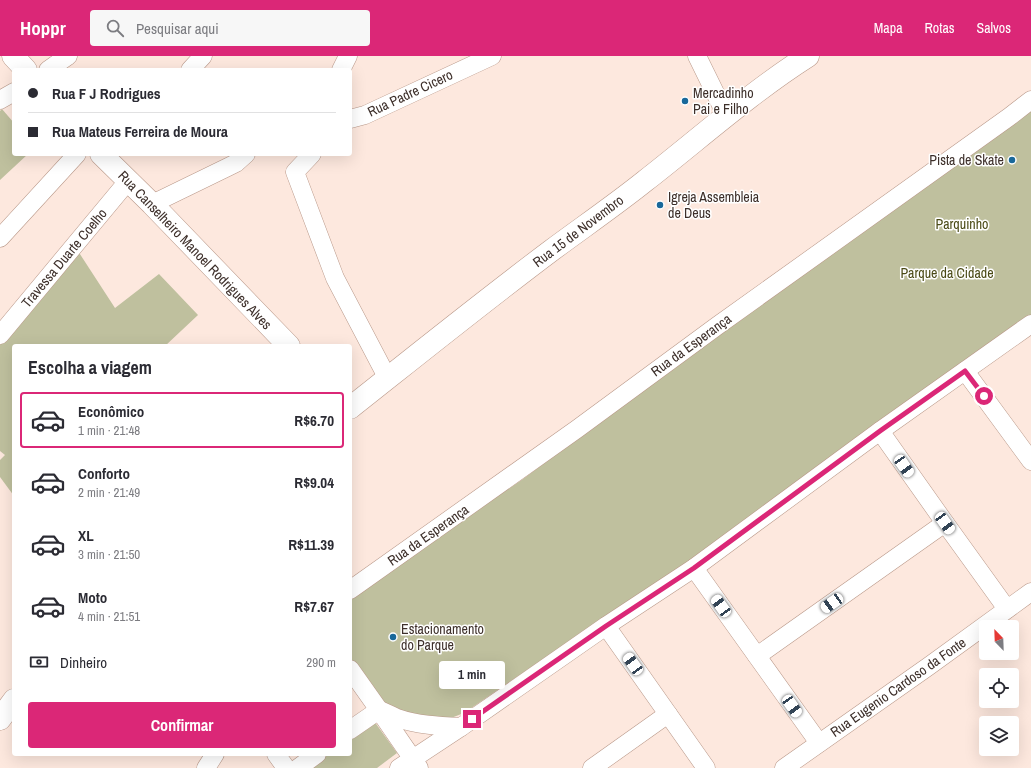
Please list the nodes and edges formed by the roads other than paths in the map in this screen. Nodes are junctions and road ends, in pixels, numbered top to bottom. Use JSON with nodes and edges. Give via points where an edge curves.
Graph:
{"nodes":[{"id":1,"x":13,"y":56,"type":"edge"},
{"id":2,"x":68,"y":56,"type":"edge"},
{"id":3,"x":203,"y":56,"type":"edge"},
{"id":4,"x":348,"y":56,"type":"edge"},
{"id":5,"x":492,"y":56,"type":"edge"},
{"id":6,"x":697,"y":56,"type":"edge"},
{"id":7,"x":808,"y":56,"type":"edge"},
{"id":8,"x":24,"y":68,"type":"edge"},
{"id":9,"x":51,"y":68,"type":"edge"},
{"id":10,"x":192,"y":68,"type":"edge"},
{"id":11,"x":342,"y":68,"type":"edge"},
{"id":12,"x":12,"y":93,"type":"edge"},
{"id":13,"x":0,"y":100,"type":"edge"},
{"id":14,"x":1031,"y":100,"type":"edge"},
{"id":15,"x":726,"y":115,"type":"junction"},
{"id":16,"x":352,"y":118,"type":"edge"},
{"id":17,"x":75,"y":156,"type":"edge"},
{"id":18,"x":108,"y":156,"type":"edge"},
{"id":19,"x":244,"y":156,"type":"edge"},
{"id":20,"x":310,"y":156,"type":"edge"},
{"id":21,"x":128,"y":181,"type":"junction"},
{"id":22,"x":152,"y":204,"type":"junction"},
{"id":23,"x":0,"y":238,"type":"edge"},
{"id":24,"x":1031,"y":324,"type":"edge"},
{"id":25,"x":0,"y":335,"type":"edge"},
{"id":26,"x":287,"y":344,"type":"edge"},
{"id":27,"x":965,"y":371,"type":"junction"},
{"id":28,"x":388,"y":379,"type":"junction"},
{"id":29,"x":352,"y":406,"type":"edge"},
{"id":30,"x":880,"y":431,"type":"junction"},
{"id":31,"x":1031,"y":460,"type":"edge"},
{"id":32,"x":945,"y":523,"type":"junction"},
{"id":33,"x":694,"y":568,"type":"junction"},
{"id":34,"x":352,"y":589,"type":"edge"},
{"id":35,"x":1030,"y":595,"type":"edge"},
{"id":36,"x":1007,"y":609,"type":"junction"},
{"id":37,"x":606,"y":626,"type":"junction"},
{"id":38,"x":757,"y":656,"type":"junction"},
{"id":39,"x":352,"y":672,"type":"edge"},
{"id":40,"x":12,"y":695,"type":"edge"},
{"id":41,"x":0,"y":697,"type":"edge"},
{"id":42,"x":12,"y":703,"type":"edge"},
{"id":43,"x":379,"y":710,"type":"junction"},
{"id":44,"x":668,"y":714,"type":"junction"},
{"id":45,"x":0,"y":719,"type":"edge"},
{"id":46,"x":461,"y":727,"type":"junction"},
{"id":47,"x":352,"y":729,"type":"edge"},
{"id":48,"x":819,"y":743,"type":"junction"},
{"id":49,"x":214,"y":756,"type":"edge"},
{"id":50,"x":277,"y":756,"type":"edge"},
{"id":51,"x":314,"y":756,"type":"edge"},
{"id":52,"x":410,"y":765,"type":"edge"},
{"id":53,"x":206,"y":768,"type":"edge"},
{"id":54,"x":286,"y":768,"type":"edge"},
{"id":55,"x":298,"y":768,"type":"edge"},
{"id":56,"x":592,"y":768,"type":"edge"},
{"id":57,"x":706,"y":768,"type":"edge"},
{"id":58,"x":784,"y":768,"type":"edge"}],
"edges":[{"from":1,"to":8,"type":"main road"},
{"from":2,"to":9,"type":"street"},
{"from":3,"to":10,"type":"street"},
{"from":4,"to":11,"type":"street"},
{"from":5,"to":16,"type":"street","name":"Rua Padre Cicero","via":[[365,115]]},
{"from":6,"to":15,"type":"street"},
{"from":7,"to":15,"type":"main road","name":"Rua 15 de Novembro"},
{"from":12,"to":13,"type":"street"},
{"from":14,"to":34,"type":"street","name":"Rua da Esperança","via":[[578,429]]},
{"from":15,"to":28,"type":"main road","name":"Rua 15 de Novembro","via":[[644,182],[552,250]]},
{"from":17,"to":23,"type":"street"},
{"from":18,"to":21,"type":"main road","name":"Rua Canselheiro Manoel Rodrigues Alves"},
{"from":19,"to":22,"type":"street","via":[[236,163]]},
{"from":20,"to":28,"type":"street","via":[[295,172],[335,278]]},
{"from":21,"to":22,"type":"main road","name":"Rua Canselheiro Manoel Rodrigues Alves"},
{"from":21,"to":25,"type":"street","name":"Travessa Duarte Coelho"},
{"from":22,"to":26,"type":"main road","name":"Rua Canselheiro Manoel Rodrigues Alves"},
{"from":24,"to":27,"type":"street"},
{"from":27,"to":30,"type":"street"},
{"from":27,"to":31,"type":"street"},
{"from":28,"to":29,"type":"main road","name":"Rua 15 de Novembro"},
{"from":30,"to":32,"type":"street"},
{"from":30,"to":33,"type":"street"},
{"from":32,"to":36,"type":"street"},
{"from":32,"to":38,"type":"street"},
{"from":33,"to":37,"type":"street"},
{"from":33,"to":38,"type":"street"},
{"from":35,"to":36,"type":"street","name":"Rua Eugenio Cardoso da Fonte"},
{"from":36,"to":48,"type":"street","name":"Rua Eugenio Cardoso da Fonte"},
{"from":37,"to":44,"type":"street"},
{"from":37,"to":46,"type":"street"},
{"from":38,"to":48,"type":"street"},
{"from":39,"to":43,"type":"street"},
{"from":40,"to":41,"type":"main road"},
{"from":42,"to":45,"type":"main road"},
{"from":43,"to":46,"type":"street","via":[[419,723]]},
{"from":43,"to":47,"type":"street"},
{"from":43,"to":52,"type":"street"},
{"from":44,"to":56,"type":"street"},
{"from":44,"to":57,"type":"street"},
{"from":46,"to":52,"type":"street"},
{"from":48,"to":58,"type":"street","name":"Rua Eugenio Cardoso da Fonte"},
{"from":49,"to":53,"type":"street"},
{"from":50,"to":54,"type":"street"},
{"from":51,"to":55,"type":"street"}]}
